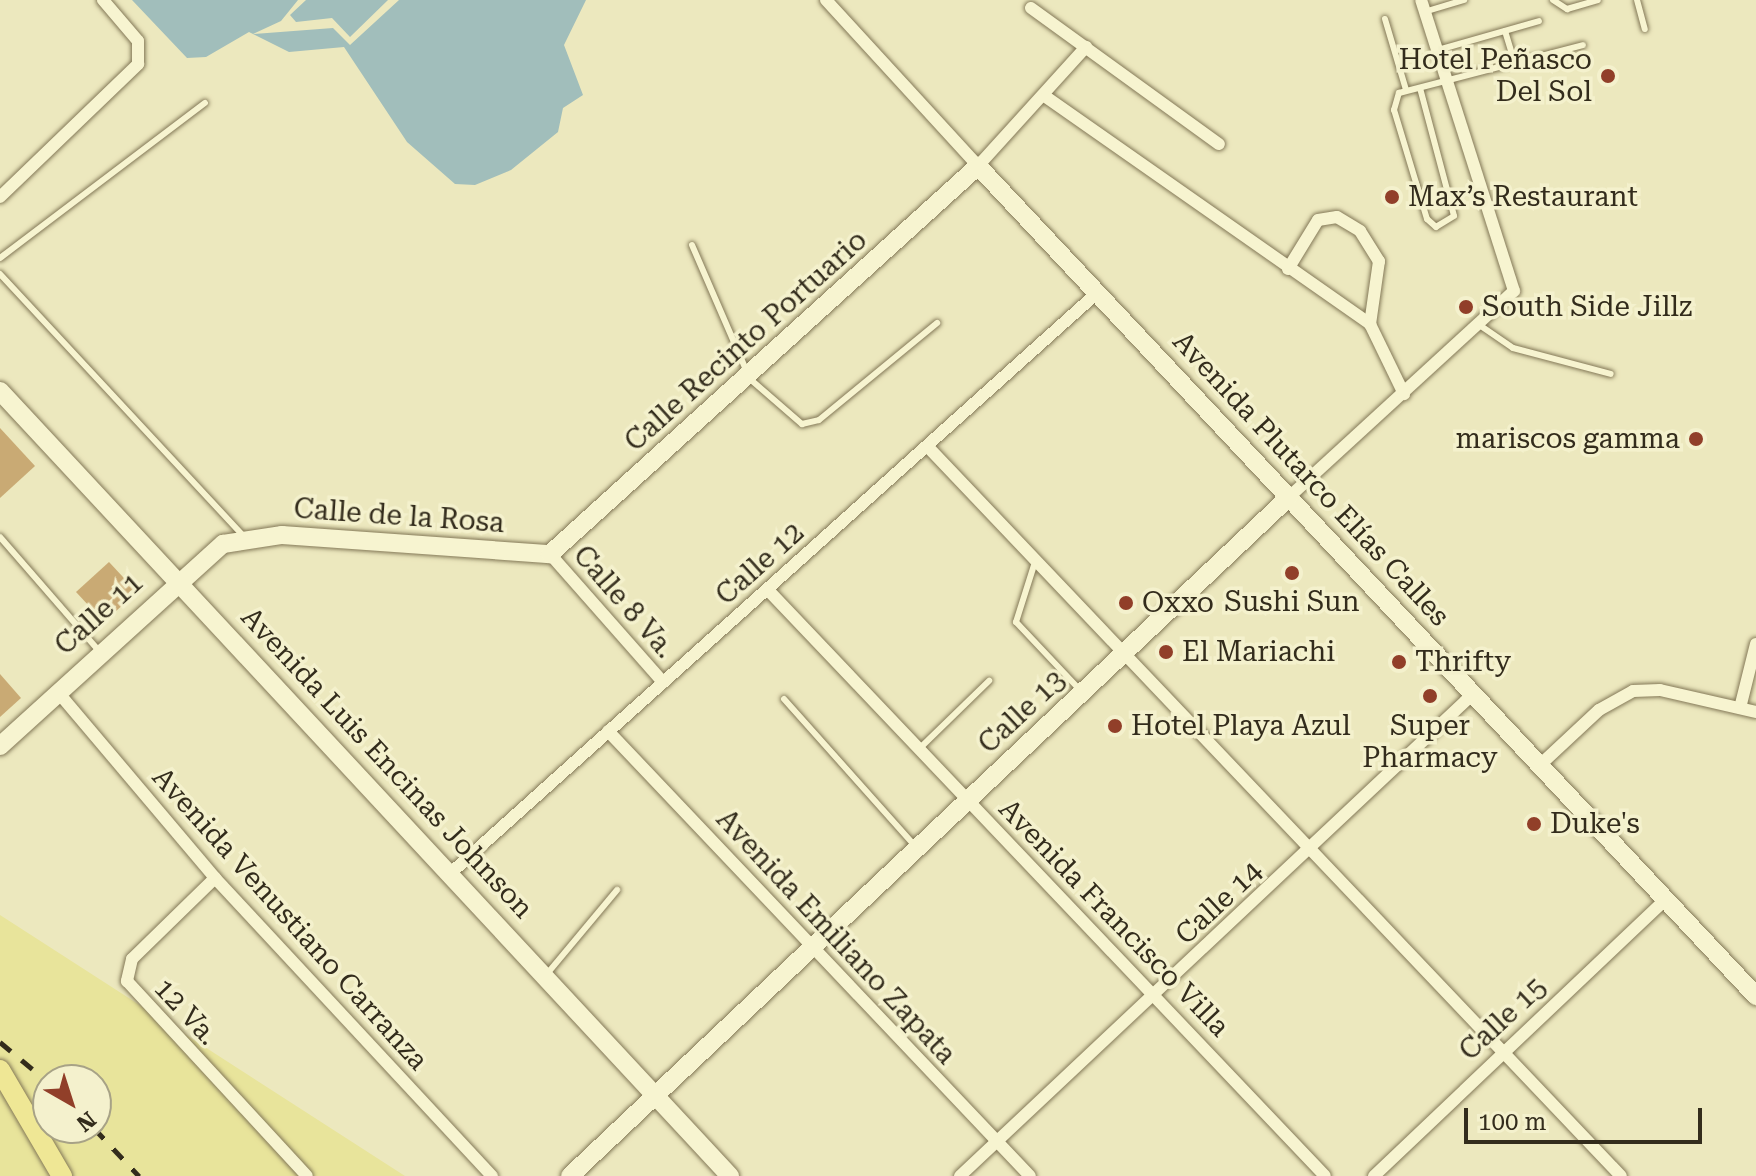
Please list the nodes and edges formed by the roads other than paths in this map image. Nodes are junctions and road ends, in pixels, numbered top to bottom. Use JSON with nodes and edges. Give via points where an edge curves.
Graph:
{"nodes":[{"id":1,"x":103,"y":0,"type":"edge"},
{"id":2,"x":826,"y":0,"type":"edge"},
{"id":3,"x":1464,"y":0,"type":"edge"},
{"id":4,"x":1553,"y":0,"type":"edge"},
{"id":5,"x":1598,"y":0,"type":"edge"},
{"id":6,"x":1637,"y":0,"type":"edge"},
{"id":7,"x":1423,"y":6,"type":"edge"},
{"id":8,"x":1031,"y":8,"type":"dead end"},
{"id":9,"x":1385,"y":19,"type":"dead end"},
{"id":10,"x":1539,"y":21,"type":"dead end"},
{"id":11,"x":1645,"y":29,"type":"dead end"},
{"id":12,"x":1505,"y":31,"type":"junction"},
{"id":13,"x":1583,"y":45,"type":"dead end"},
{"id":14,"x":1086,"y":47,"type":"junction"},
{"id":15,"x":1435,"y":52,"type":"junction"},
{"id":16,"x":1515,"y":64,"type":"junction"},
{"id":17,"x":1444,"y":86,"type":"junction"},
{"id":18,"x":1420,"y":88,"type":"junction"},
{"id":19,"x":1406,"y":90,"type":"junction"},
{"id":20,"x":1046,"y":97,"type":"junction"},
{"id":21,"x":205,"y":103,"type":"dead end"},
{"id":22,"x":1219,"y":144,"type":"dead end"},
{"id":23,"x":978,"y":166,"type":"junction"},
{"id":24,"x":0,"y":197,"type":"edge"},
{"id":25,"x":692,"y":245,"type":"dead end"},
{"id":26,"x":0,"y":258,"type":"edge"},
{"id":27,"x":1288,"y":269,"type":"junction"},
{"id":28,"x":0,"y":274,"type":"edge"},
{"id":29,"x":1098,"y":292,"type":"junction"},
{"id":30,"x":937,"y":323,"type":"dead end"},
{"id":31,"x":1370,"y":324,"type":"junction"},
{"id":32,"x":1478,"y":324,"type":"junction"},
{"id":33,"x":1611,"y":374,"type":"dead end"},
{"id":34,"x":750,"y":379,"type":"junction"},
{"id":35,"x":0,"y":391,"type":"edge"},
{"id":36,"x":1404,"y":394,"type":"junction"},
{"id":37,"x":927,"y":446,"type":"junction"},
{"id":38,"x":1289,"y":497,"type":"junction"},
{"id":39,"x":0,"y":537,"type":"edge"},
{"id":40,"x":244,"y":537,"type":"junction"},
{"id":41,"x":550,"y":554,"type":"junction"},
{"id":42,"x":1036,"y":559,"type":"junction"},
{"id":43,"x":177,"y":581,"type":"junction"},
{"id":44,"x":768,"y":590,"type":"junction"},
{"id":45,"x":1756,"y":644,"type":"edge"},
{"id":46,"x":99,"y":651,"type":"junction"},
{"id":47,"x":1126,"y":652,"type":"junction"},
{"id":48,"x":989,"y":681,"type":"dead end"},
{"id":49,"x":663,"y":682,"type":"junction"},
{"id":50,"x":57,"y":691,"type":"junction"},
{"id":51,"x":1083,"y":693,"type":"junction"},
{"id":52,"x":1473,"y":694,"type":"junction"},
{"id":53,"x":784,"y":699,"type":"dead end"},
{"id":54,"x":1740,"y":708,"type":"junction"},
{"id":55,"x":1756,"y":712,"type":"edge"},
{"id":56,"x":608,"y":731,"type":"junction"},
{"id":57,"x":0,"y":746,"type":"edge"},
{"id":58,"x":919,"y":749,"type":"junction"},
{"id":59,"x":1540,"y":765,"type":"junction"},
{"id":60,"x":969,"y":801,"type":"junction"},
{"id":61,"x":1313,"y":848,"type":"junction"},
{"id":62,"x":917,"y":849,"type":"junction"},
{"id":63,"x":453,"y":871,"type":"junction"},
{"id":64,"x":215,"y":878,"type":"junction"},
{"id":65,"x":617,"y":890,"type":"dead end"},
{"id":66,"x":1666,"y":899,"type":"junction"},
{"id":67,"x":811,"y":948,"type":"junction"},
{"id":68,"x":546,"y":975,"type":"junction"},
{"id":69,"x":1157,"y":995,"type":"junction"},
{"id":70,"x":1756,"y":996,"type":"edge"},
{"id":71,"x":1503,"y":1051,"type":"junction"},
{"id":72,"x":0,"y":1070,"type":"edge"},
{"id":73,"x":656,"y":1097,"type":"junction"},
{"id":74,"x":997,"y":1142,"type":"junction"},
{"id":75,"x":62,"y":1176,"type":"edge"},
{"id":76,"x":307,"y":1176,"type":"edge"},
{"id":77,"x":492,"y":1176,"type":"edge"},
{"id":78,"x":570,"y":1176,"type":"edge"},
{"id":79,"x":730,"y":1176,"type":"edge"},
{"id":80,"x":960,"y":1176,"type":"edge"},
{"id":81,"x":1030,"y":1176,"type":"edge"},
{"id":82,"x":1325,"y":1176,"type":"edge"},
{"id":83,"x":1374,"y":1176,"type":"edge"},
{"id":84,"x":1621,"y":1176,"type":"edge"}],
"edges":[{"from":1,"to":24,"type":"street","via":[[140,48],[132,72]]},
{"from":2,"to":23,"type":"street","name":"Avenida Plutarco Elías Calles"},
{"from":3,"to":7,"type":"lane"},
{"from":4,"to":5,"type":"lane","via":[[1567,9]]},
{"from":6,"to":11,"type":"lane"},
{"from":7,"to":15,"type":"street"},
{"from":8,"to":14,"type":"street"},
{"from":9,"to":19,"type":"lane"},
{"from":10,"to":12,"type":"lane"},
{"from":12,"to":15,"type":"lane"},
{"from":12,"to":16,"type":"lane"},
{"from":13,"to":16,"type":"lane"},
{"from":14,"to":20,"type":"street"},
{"from":14,"to":22,"type":"street"},
{"from":15,"to":17,"type":"street"},
{"from":16,"to":17,"type":"lane"},
{"from":17,"to":18,"type":"lane"},
{"from":17,"to":32,"type":"street","name":"Calle 13","via":[[1514,291]]},
{"from":18,"to":19,"type":"lane"},
{"from":18,"to":19,"type":"lane","via":[[1454,216],[1436,227],[1427,219],[1394,110]]},
{"from":20,"to":23,"type":"street"},
{"from":20,"to":27,"type":"street"},
{"from":21,"to":26,"type":"lane"},
{"from":23,"to":29,"type":"street","name":"Avenida Plutarco Elías Calles"},
{"from":23,"to":34,"type":"street","name":"Calle Recinto Portuario"},
{"from":25,"to":34,"type":"lane"},
{"from":27,"to":31,"type":"street"},
{"from":27,"to":31,"type":"street","via":[[1318,220],[1337,217],[1360,231],[1379,261]]},
{"from":28,"to":40,"type":"lane"},
{"from":29,"to":37,"type":"street","name":"Calle 12"},
{"from":29,"to":38,"type":"street","name":"Avenida Plutarco Elías Calles"},
{"from":30,"to":34,"type":"lane","via":[[819,420],[790,417]]},
{"from":31,"to":36,"type":"street"},
{"from":32,"to":33,"type":"lane","via":[[1513,348]]},
{"from":32,"to":36,"type":"street","name":"Calle 13"},
{"from":34,"to":41,"type":"street","name":"Calle Recinto Portuario"},
{"from":35,"to":43,"type":"street","name":"Avenida Luis Encinas Johnson"},
{"from":36,"to":38,"type":"street","name":"Calle 13"},
{"from":37,"to":42,"type":"street"},
{"from":37,"to":44,"type":"street","name":"Calle 12"},
{"from":38,"to":47,"type":"street","name":"Calle 13"},
{"from":38,"to":52,"type":"street","name":"Avenida Plutarco Elías Calles"},
{"from":39,"to":46,"type":"lane"},
{"from":40,"to":41,"type":"street","name":"Calle de la Rosa"},
{"from":40,"to":43,"type":"street","name":"Calle 11","via":[[223,544]]},
{"from":41,"to":49,"type":"street","name":"Calle 8 Va."},
{"from":42,"to":47,"type":"street"},
{"from":42,"to":51,"type":"lane","via":[[1016,622]]},
{"from":43,"to":46,"type":"street","name":"Calle 11"},
{"from":43,"to":63,"type":"street","name":"Avenida Luis Encinas Johnson"},
{"from":44,"to":49,"type":"street","name":"Calle 12"},
{"from":44,"to":58,"type":"street","name":"Avenida Francisco Villa"},
{"from":45,"to":54,"type":"street"},
{"from":46,"to":50,"type":"street","name":"Calle 11"},
{"from":47,"to":51,"type":"street","name":"Calle 13"},
{"from":47,"to":61,"type":"street"},
{"from":48,"to":58,"type":"lane"},
{"from":49,"to":56,"type":"street","name":"Calle 12"},
{"from":50,"to":57,"type":"street","name":"Calle 11"},
{"from":50,"to":64,"type":"street","name":"Avenida Venustiano Carranza"},
{"from":51,"to":60,"type":"street","name":"Calle 13"},
{"from":52,"to":59,"type":"street","name":"Avenida Plutarco Elías Calles"},
{"from":52,"to":61,"type":"street","name":"Calle 14"},
{"from":53,"to":62,"type":"lane"},
{"from":54,"to":55,"type":"street"},
{"from":54,"to":59,"type":"street","via":[[1633,691],[1599,710]]},
{"from":56,"to":63,"type":"street","name":"Calle 12"},
{"from":56,"to":67,"type":"street","name":"Avenida Emiliano Zapata"},
{"from":58,"to":60,"type":"street","name":"Avenida Francisco Villa"},
{"from":59,"to":66,"type":"street","name":"Avenida Plutarco Elías Calles"},
{"from":60,"to":62,"type":"street","name":"Calle 13"},
{"from":60,"to":69,"type":"street","name":"Avenida Francisco Villa"},
{"from":61,"to":69,"type":"street","name":"Calle 14"},
{"from":61,"to":71,"type":"street"},
{"from":62,"to":67,"type":"street","name":"Calle 13"},
{"from":63,"to":68,"type":"street","name":"Avenida Luis Encinas Johnson"},
{"from":64,"to":76,"type":"street","name":"12 Va.","via":[[132,959],[127,981]]},
{"from":64,"to":77,"type":"street","name":"Avenida Venustiano Carranza"},
{"from":65,"to":68,"type":"lane"},
{"from":66,"to":70,"type":"street","name":"Avenida Plutarco Elías Calles"},
{"from":66,"to":71,"type":"street","name":"Calle 15"},
{"from":67,"to":73,"type":"street","name":"Calle 13"},
{"from":67,"to":74,"type":"street","name":"Avenida Emiliano Zapata"},
{"from":68,"to":73,"type":"street","name":"Avenida Luis Encinas Johnson"},
{"from":69,"to":74,"type":"street","name":"Calle 14"},
{"from":69,"to":82,"type":"street","name":"Avenida Francisco Villa"},
{"from":71,"to":83,"type":"street","name":"Calle 15"},
{"from":71,"to":84,"type":"street"},
{"from":72,"to":75,"type":"main road"},
{"from":73,"to":78,"type":"street","name":"Calle 13"},
{"from":73,"to":79,"type":"street","name":"Avenida Luis Encinas Johnson"},
{"from":74,"to":80,"type":"street","name":"Calle 14"},
{"from":74,"to":81,"type":"street","name":"Avenida Emiliano Zapata"}]}
